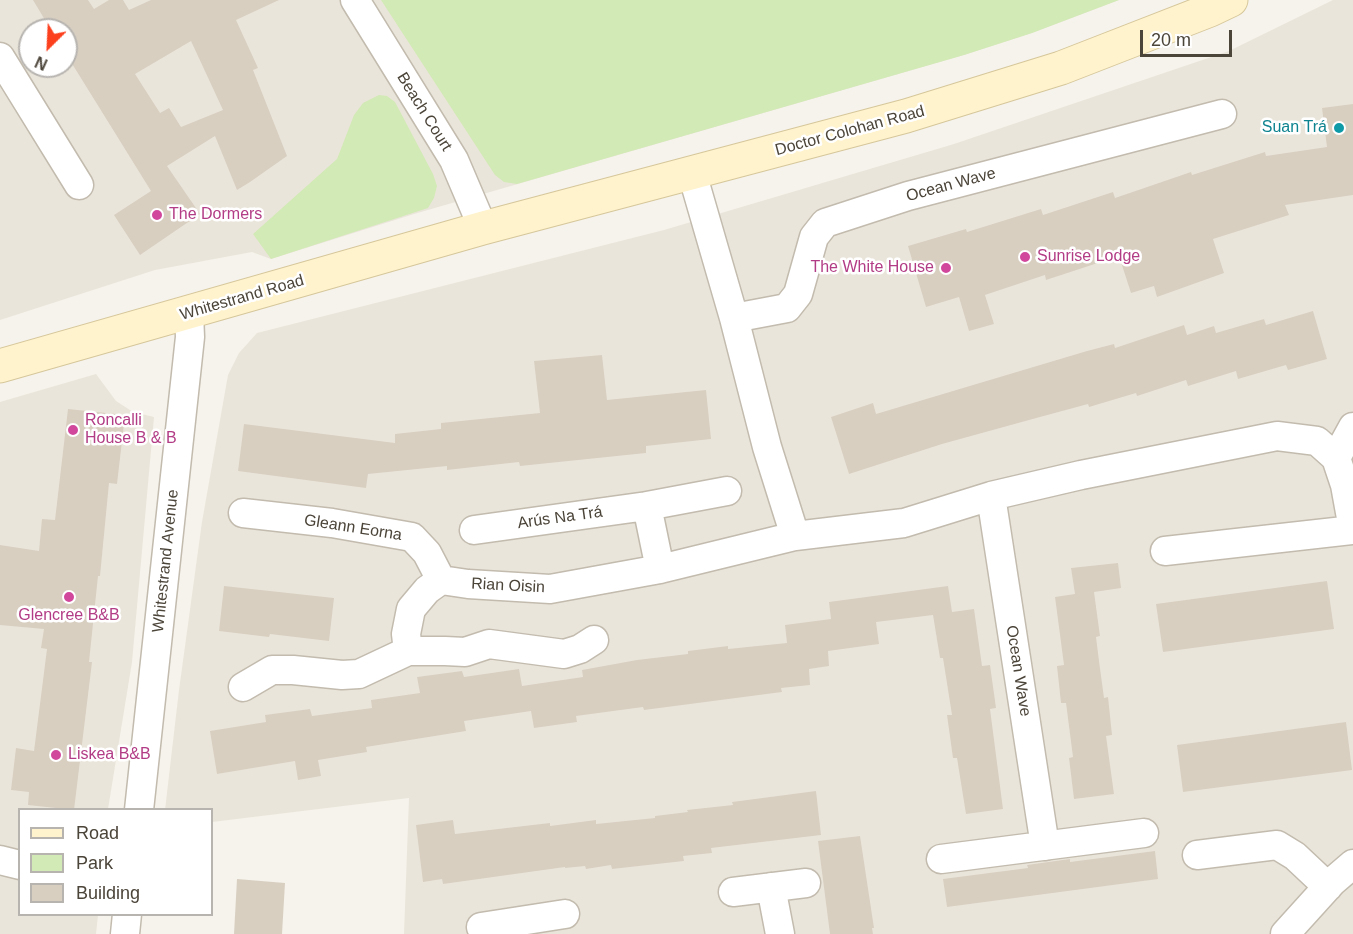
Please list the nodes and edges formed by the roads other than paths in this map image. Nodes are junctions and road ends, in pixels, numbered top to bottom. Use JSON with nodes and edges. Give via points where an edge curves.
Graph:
{"nodes":[{"id":1,"x":355,"y":0,"type":"edge"},
{"id":2,"x":1215,"y":3,"type":"edge"},
{"id":3,"x":0,"y":57,"type":"edge"},
{"id":4,"x":1222,"y":114,"type":"dead end"},
{"id":5,"x":692,"y":173,"type":"junction"},
{"id":6,"x":79,"y":185,"type":"dead end"},
{"id":7,"x":483,"y":228,"type":"junction"},
{"id":8,"x":189,"y":313,"type":"junction"},
{"id":9,"x":734,"y":318,"type":"junction"},
{"id":10,"x":0,"y":366,"type":"edge"},
{"id":11,"x":1353,"y":427,"type":"edge"},
{"id":12,"x":1336,"y":458,"type":"junction"},
{"id":13,"x":727,"y":491,"type":"dead end"},
{"id":14,"x":991,"y":496,"type":"junction"},
{"id":15,"x":647,"y":506,"type":"junction"},
{"id":16,"x":243,"y":513,"type":"dead end"},
{"id":17,"x":474,"y":530,"type":"dead end"},
{"id":18,"x":1353,"y":530,"type":"edge"},
{"id":19,"x":795,"y":536,"type":"junction"},
{"id":20,"x":1165,"y":551,"type":"dead end"},
{"id":21,"x":660,"y":569,"type":"junction"},
{"id":22,"x":441,"y":580,"type":"junction"},
{"id":23,"x":594,"y":640,"type":"dead end"},
{"id":24,"x":408,"y":651,"type":"junction"},
{"id":25,"x":243,"y":687,"type":"dead end"},
{"id":26,"x":139,"y":808,"type":"edge"},
{"id":27,"x":1144,"y":833,"type":"dead end"},
{"id":28,"x":1045,"y":846,"type":"junction"},
{"id":29,"x":1197,"y":855,"type":"dead end"},
{"id":30,"x":941,"y":859,"type":"dead end"},
{"id":31,"x":0,"y":860,"type":"edge"},
{"id":32,"x":18,"y":864,"type":"edge"},
{"id":33,"x":1353,"y":864,"type":"edge"},
{"id":34,"x":806,"y":883,"type":"dead end"},
{"id":35,"x":771,"y":887,"type":"junction"},
{"id":36,"x":1328,"y":887,"type":"junction"},
{"id":37,"x":733,"y":892,"type":"dead end"},
{"id":38,"x":565,"y":914,"type":"dead end"},
{"id":39,"x":127,"y":916,"type":"edge"},
{"id":40,"x":481,"y":927,"type":"dead end"},
{"id":41,"x":523,"y":927,"type":"edge"},
{"id":42,"x":125,"y":934,"type":"edge"},
{"id":43,"x":780,"y":934,"type":"edge"},
{"id":44,"x":1285,"y":934,"type":"edge"}],
"edges":[{"from":1,"to":7,"type":"street","name":"Beach Court","via":[[454,160]]},
{"from":2,"to":5,"type":"main road","name":"Doctor Colohan Road","via":[[1061,68],[906,116]]},
{"from":3,"to":6,"type":"street"},
{"from":4,"to":9,"type":"street","name":"Ocean Wave","via":[[908,196],[825,223],[814,237],[798,294],[787,308]]},
{"from":5,"to":7,"type":"main road","name":"Doctor Colohan Road"},
{"from":5,"to":9,"type":"street"},
{"from":7,"to":8,"type":"main road","name":"Whitestrand Road"},
{"from":8,"to":10,"type":"main road","name":"Whitestrand Road"},
{"from":8,"to":26,"type":"street","name":"Whitestrand Avenue","via":[[190,337]]},
{"from":9,"to":19,"type":"street"},
{"from":11,"to":12,"type":"street"},
{"from":12,"to":14,"type":"street","via":[[1317,441],[1277,436]]},
{"from":12,"to":18,"type":"street","via":[[1346,485]]},
{"from":13,"to":15,"type":"street","name":"Arús Na Trá"},
{"from":14,"to":19,"type":"street","via":[[904,523]]},
{"from":14,"to":28,"type":"street","name":"Ocean Wave"},
{"from":15,"to":17,"type":"street","name":"Arús Na Trá"},
{"from":15,"to":21,"type":"street"},
{"from":16,"to":22,"type":"street","name":"Gleann Eorna","via":[[411,537],[427,553]]},
{"from":18,"to":20,"type":"street"},
{"from":19,"to":21,"type":"street"},
{"from":21,"to":22,"type":"street","name":"Rian Oisin","via":[[550,589]]},
{"from":22,"to":24,"type":"street","via":[[411,609],[406,634]]},
{"from":23,"to":24,"type":"street","via":[[580,650],[564,654],[489,644],[465,652]]},
{"from":24,"to":25,"type":"street","via":[[359,674],[272,670]]},
{"from":27,"to":28,"type":"street"},
{"from":28,"to":30,"type":"street"},
{"from":29,"to":36,"type":"street","via":[[1277,845]]},
{"from":31,"to":32,"type":"street"},
{"from":33,"to":36,"type":"street"},
{"from":34,"to":35,"type":"street"},
{"from":35,"to":37,"type":"street"},
{"from":35,"to":43,"type":"street"},
{"from":36,"to":44,"type":"street"},
{"from":38,"to":41,"type":"street"},
{"from":39,"to":42,"type":"street"},
{"from":40,"to":41,"type":"street"}]}
